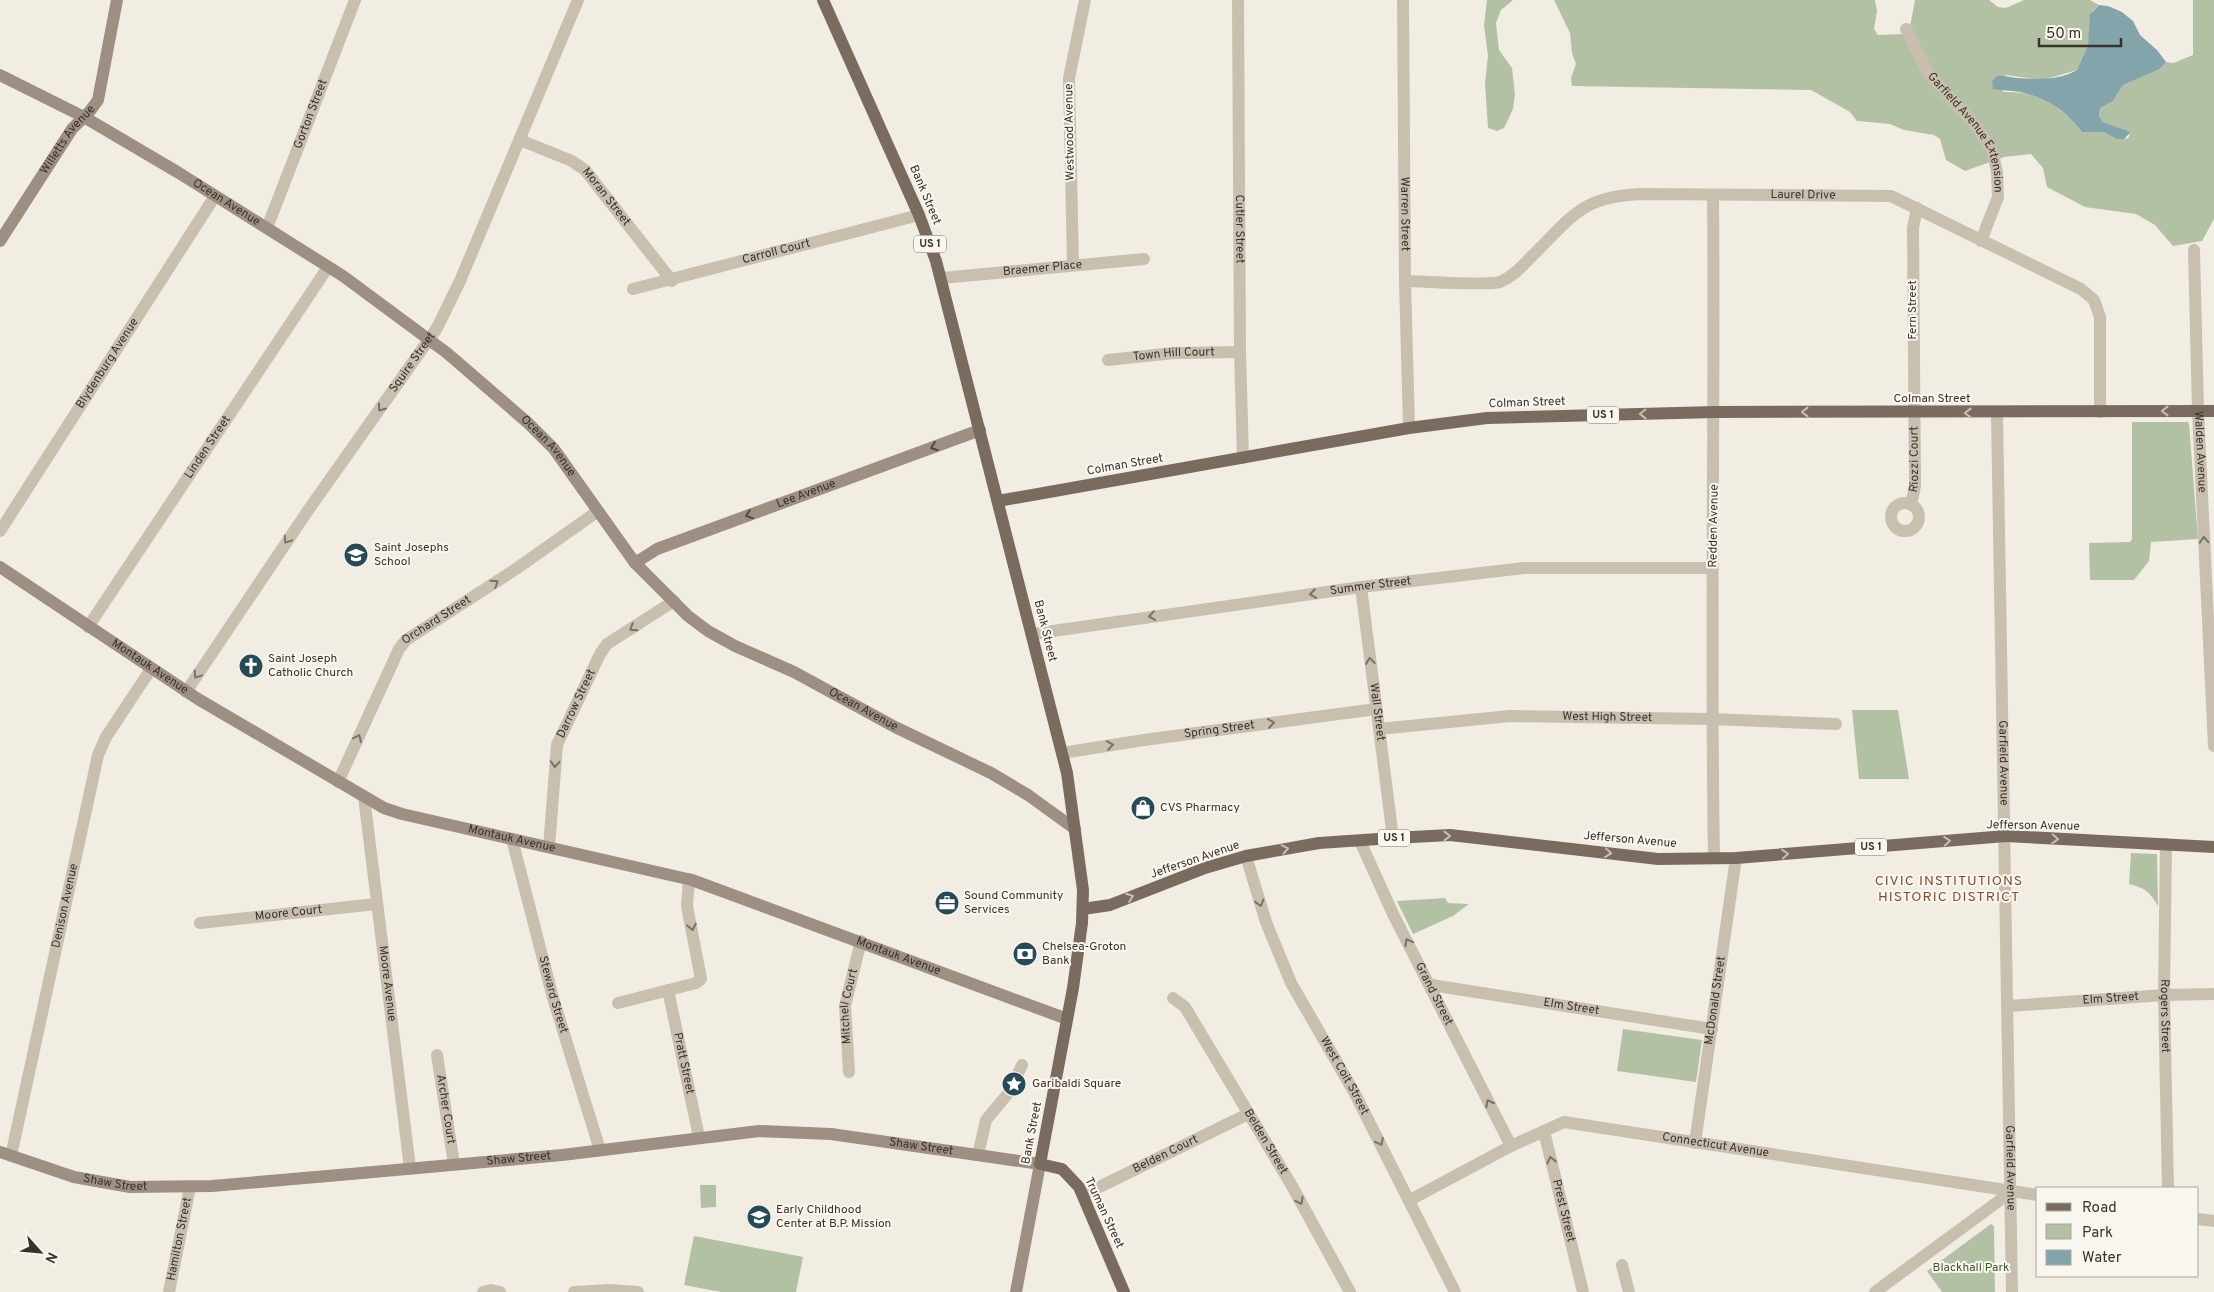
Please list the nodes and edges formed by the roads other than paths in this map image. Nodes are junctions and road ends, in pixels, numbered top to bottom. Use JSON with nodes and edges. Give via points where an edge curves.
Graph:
{"nodes":[{"id":1,"x":117,"y":0,"type":"edge"},
{"id":2,"x":355,"y":0,"type":"edge"},
{"id":3,"x":578,"y":0,"type":"edge"},
{"id":4,"x":823,"y":0,"type":"edge"},
{"id":5,"x":1085,"y":0,"type":"edge"},
{"id":6,"x":1238,"y":0,"type":"edge"},
{"id":7,"x":1403,"y":0,"type":"edge"},
{"id":8,"x":1906,"y":30,"type":"dead end"},
{"id":9,"x":0,"y":75,"type":"edge"},
{"id":10,"x":84,"y":117,"type":"junction"},
{"id":11,"x":520,"y":140,"type":"junction"},
{"id":12,"x":1713,"y":195,"type":"junction"},
{"id":13,"x":215,"y":196,"type":"junction"},
{"id":14,"x":1917,"y":208,"type":"junction"},
{"id":15,"x":919,"y":214,"type":"junction"},
{"id":16,"x":267,"y":228,"type":"junction"},
{"id":17,"x":0,"y":241,"type":"edge"},
{"id":18,"x":1981,"y":241,"type":"junction"},
{"id":19,"x":2194,"y":250,"type":"dead end"},
{"id":20,"x":1144,"y":259,"type":"dead end"},
{"id":21,"x":1073,"y":265,"type":"junction"},
{"id":22,"x":328,"y":267,"type":"junction"},
{"id":23,"x":942,"y":278,"type":"junction"},
{"id":24,"x":672,"y":281,"type":"junction"},
{"id":25,"x":1405,"y":281,"type":"junction"},
{"id":26,"x":633,"y":290,"type":"dead end"},
{"id":27,"x":430,"y":340,"type":"junction"},
{"id":28,"x":1240,"y":352,"type":"junction"},
{"id":29,"x":1108,"y":360,"type":"dead end"},
{"id":30,"x":2198,"y":411,"type":"junction"},
{"id":31,"x":2214,"y":411,"type":"edge"},
{"id":32,"x":1715,"y":412,"type":"junction"},
{"id":33,"x":2100,"y":412,"type":"junction"},
{"id":34,"x":1914,"y":413,"type":"junction"},
{"id":35,"x":1997,"y":413,"type":"junction"},
{"id":36,"x":1410,"y":428,"type":"junction"},
{"id":37,"x":980,"y":430,"type":"junction"},
{"id":38,"x":1243,"y":458,"type":"junction"},
{"id":39,"x":998,"y":501,"type":"junction"},
{"id":40,"x":1911,"y":504,"type":"dead end"},
{"id":41,"x":598,"y":511,"type":"junction"},
{"id":42,"x":0,"y":531,"type":"edge"},
{"id":43,"x":635,"y":563,"type":"junction"},
{"id":44,"x":0,"y":567,"type":"edge"},
{"id":45,"x":1713,"y":568,"type":"junction"},
{"id":46,"x":1361,"y":587,"type":"junction"},
{"id":47,"x":674,"y":602,"type":"junction"},
{"id":48,"x":88,"y":627,"type":"junction"},
{"id":49,"x":1032,"y":634,"type":"junction"},
{"id":50,"x":151,"y":669,"type":"junction"},
{"id":51,"x":186,"y":692,"type":"junction"},
{"id":52,"x":1376,"y":709,"type":"junction"},
{"id":53,"x":1711,"y":719,"type":"junction"},
{"id":54,"x":1836,"y":724,"type":"dead end"},
{"id":55,"x":1379,"y":729,"type":"junction"},
{"id":56,"x":2214,"y":746,"type":"edge"},
{"id":57,"x":1062,"y":753,"type":"junction"},
{"id":58,"x":338,"y":782,"type":"junction"},
{"id":59,"x":364,"y":797,"type":"junction"},
{"id":60,"x":1076,"y":829,"type":"junction"},
{"id":61,"x":2006,"y":836,"type":"junction"},
{"id":62,"x":1393,"y":838,"type":"junction"},
{"id":63,"x":512,"y":839,"type":"junction"},
{"id":64,"x":1360,"y":841,"type":"junction"},
{"id":65,"x":2166,"y":844,"type":"junction"},
{"id":66,"x":549,"y":847,"type":"junction"},
{"id":67,"x":2214,"y":847,"type":"edge"},
{"id":68,"x":1246,"y":856,"type":"junction"},
{"id":69,"x":1714,"y":857,"type":"junction"},
{"id":70,"x":1736,"y":858,"type":"junction"},
{"id":71,"x":689,"y":879,"type":"junction"},
{"id":72,"x":376,"y":904,"type":"junction"},
{"id":73,"x":1084,"y":909,"type":"junction"},
{"id":74,"x":200,"y":923,"type":"dead end"},
{"id":75,"x":861,"y":941,"type":"junction"},
{"id":76,"x":1431,"y":985,"type":"junction"},
{"id":77,"x":668,"y":990,"type":"junction"},
{"id":78,"x":2214,"y":994,"type":"edge"},
{"id":79,"x":2164,"y":995,"type":"junction"},
{"id":80,"x":1173,"y":998,"type":"dead end"},
{"id":81,"x":618,"y":1003,"type":"dead end"},
{"id":82,"x":2009,"y":1006,"type":"junction"},
{"id":83,"x":1067,"y":1019,"type":"junction"},
{"id":84,"x":1712,"y":1030,"type":"junction"},
{"id":85,"x":436,"y":1054,"type":"dead end"},
{"id":86,"x":1022,"y":1065,"type":"dead end"},
{"id":87,"x":849,"y":1072,"type":"dead end"},
{"id":88,"x":1248,"y":1114,"type":"junction"},
{"id":89,"x":1544,"y":1131,"type":"junction"},
{"id":90,"x":699,"y":1137,"type":"junction"},
{"id":91,"x":1695,"y":1143,"type":"junction"},
{"id":92,"x":1511,"y":1146,"type":"junction"},
{"id":93,"x":600,"y":1150,"type":"junction"},
{"id":94,"x":6,"y":1154,"type":"edge"},
{"id":95,"x":978,"y":1155,"type":"junction"},
{"id":96,"x":454,"y":1164,"type":"junction"},
{"id":97,"x":1040,"y":1164,"type":"junction"},
{"id":98,"x":410,"y":1168,"type":"junction"},
{"id":99,"x":190,"y":1186,"type":"junction"},
{"id":100,"x":2168,"y":1187,"type":"edge"},
{"id":101,"x":2011,"y":1192,"type":"junction"},
{"id":102,"x":1083,"y":1195,"type":"junction"},
{"id":103,"x":2036,"y":1195,"type":"edge"},
{"id":104,"x":1410,"y":1200,"type":"junction"},
{"id":105,"x":2199,"y":1218,"type":"edge"},
{"id":106,"x":2214,"y":1221,"type":"edge"},
{"id":107,"x":1622,"y":1265,"type":"dead end"},
{"id":108,"x":169,"y":1292,"type":"edge"},
{"id":109,"x":483,"y":1292,"type":"edge"},
{"id":110,"x":500,"y":1292,"type":"edge"},
{"id":111,"x":574,"y":1292,"type":"edge"},
{"id":112,"x":638,"y":1292,"type":"edge"},
{"id":113,"x":1016,"y":1292,"type":"edge"},
{"id":114,"x":1124,"y":1292,"type":"edge"},
{"id":115,"x":1350,"y":1292,"type":"edge"},
{"id":116,"x":1455,"y":1292,"type":"edge"},
{"id":117,"x":1583,"y":1292,"type":"edge"},
{"id":118,"x":1629,"y":1292,"type":"edge"},
{"id":119,"x":1875,"y":1292,"type":"edge"},
{"id":120,"x":2012,"y":1292,"type":"edge"}],
"edges":[{"from":1,"to":10,"type":"street","name":"Willetts Avenue","via":[[100,94]]},
{"from":2,"to":16,"type":"street","name":"Gorton Street"},
{"from":3,"to":11,"type":"street","name":"Squire Street"},
{"from":4,"to":15,"type":"main road","name":"Bank Street","number":"US 1"},
{"from":5,"to":21,"type":"street","name":"Westwood Avenue","via":[[1069,78]]},
{"from":6,"to":28,"type":"street","name":"Cutler Street"},
{"from":7,"to":25,"type":"street","name":"Warren Street"},
{"from":8,"to":18,"type":"street","name":"Garfield Avenue Extension","via":[[1928,73],[1976,126],[1992,150],[1998,197]]},
{"from":9,"to":10,"type":"street","name":"Ocean Avenue"},
{"from":10,"to":13,"type":"street","name":"Ocean Avenue"},
{"from":10,"to":17,"type":"street","name":"Willetts Avenue","via":[[72,130]]},
{"from":11,"to":24,"type":"street","name":"Moran Street","via":[[572,161],[585,170]]},
{"from":11,"to":27,"type":"street","name":"Squire Street","via":[[452,300]]},
{"from":12,"to":14,"type":"street","name":"Laurel Drive","via":[[1881,195]]},
{"from":12,"to":25,"type":"street","name":"Laurel Drive","via":[[1642,194],[1604,198],[1574,215],[1514,274],[1499,282]]},
{"from":12,"to":32,"type":"street","name":"Redden Avenue"},
{"from":13,"to":16,"type":"street","name":"Ocean Avenue"},
{"from":13,"to":42,"type":"street","name":"Blydenburg Avenue"},
{"from":14,"to":18,"type":"street","name":"Laurel Drive"},
{"from":14,"to":34,"type":"street","name":"Fern Street","via":[[1913,228]]},
{"from":15,"to":23,"type":"main road","name":"Bank Street","number":"US 1"},
{"from":15,"to":24,"type":"street","name":"Carroll Court"},
{"from":16,"to":22,"type":"street","name":"Ocean Avenue"},
{"from":18,"to":33,"type":"street","name":"Laurel Drive","via":[[2081,290],[2094,300],[2100,317]]},
{"from":19,"to":30,"type":"street","name":"Walden Avenue"},
{"from":20,"to":21,"type":"street","name":"Braemer Place"},
{"from":21,"to":23,"type":"street","name":"Braemer Place"},
{"from":22,"to":27,"type":"street","name":"Ocean Avenue"},
{"from":22,"to":48,"type":"street","name":"Linden Street"},
{"from":23,"to":37,"type":"main road","name":"Bank Street","number":"US 1"},
{"from":24,"to":26,"type":"street","name":"Carroll Court"},
{"from":25,"to":36,"type":"street","name":"Warren Street"},
{"from":27,"to":41,"type":"street","name":"Ocean Avenue","via":[[541,435]]},
{"from":27,"to":51,"type":"street","name":"Squire Street","one_way":true,"via":[[308,509]]},
{"from":28,"to":29,"type":"street","name":"Town Hill Court","via":[[1174,353]]},
{"from":28,"to":38,"type":"street","name":"Cutler Street"},
{"from":30,"to":31,"type":"main road","name":"Colman Street","number":"US 1"},
{"from":30,"to":33,"type":"main road","name":"Colman Street","number":"US 1","one_way":true},
{"from":56,"to":30,"type":"street","name":"Walden Avenue","one_way":true},
{"from":34,"to":32,"type":"main road","name":"Colman Street","number":"US 1","one_way":true},
{"from":32,"to":36,"type":"main road","name":"Colman Street","number":"US 1","one_way":true,"via":[[1487,418]]},
{"from":32,"to":45,"type":"street","name":"Redden Avenue"},
{"from":33,"to":35,"type":"main road","name":"Colman Street","number":"US 1"},
{"from":35,"to":34,"type":"main road","name":"Colman Street","number":"US 1","one_way":true},
{"from":34,"to":40,"type":"street","name":"Riozzi Court","via":[[1915,486]]},
{"from":35,"to":61,"type":"street","name":"Garfield Avenue"},
{"from":36,"to":38,"type":"main road","name":"Colman Street","number":"US 1"},
{"from":37,"to":39,"type":"main road","name":"Bank Street","number":"US 1"},
{"from":37,"to":43,"type":"street","name":"Lee Avenue","one_way":true,"via":[[657,549]]},
{"from":38,"to":39,"type":"main road","name":"Colman Street","number":"US 1"},
{"from":39,"to":49,"type":"main road","name":"Bank Street","number":"US 1"},
{"from":41,"to":43,"type":"street","name":"Ocean Avenue"},
{"from":58,"to":41,"type":"street","name":"Orchard Street","one_way":true,"via":[[406,640]]},
{"from":43,"to":47,"type":"street","name":"Ocean Avenue"},
{"from":44,"to":48,"type":"street","name":"Montauk Avenue"},
{"from":45,"to":46,"type":"street","name":"Summer Street","via":[[1524,568]]},
{"from":45,"to":53,"type":"street","name":"Redden Avenue"},
{"from":46,"to":49,"type":"street","name":"Summer Street","one_way":true},
{"from":52,"to":46,"type":"street","name":"Wall Street","one_way":true},
{"from":47,"to":60,"type":"street","name":"Ocean Avenue","via":[[718,637],[794,672],[1003,780]]},
{"from":47,"to":66,"type":"street","name":"Darrow Street","one_way":true,"via":[[607,644],[600,654],[557,744]]},
{"from":48,"to":50,"type":"street","name":"Montauk Avenue"},
{"from":49,"to":57,"type":"main road","name":"Bank Street","number":"US 1"},
{"from":50,"to":51,"type":"street","name":"Montauk Avenue"},
{"from":50,"to":94,"type":"street","name":"Denison Avenue","via":[[98,754]]},
{"from":51,"to":58,"type":"street","name":"Montauk Avenue"},
{"from":52,"to":55,"type":"street","name":"Wall Street"},
{"from":57,"to":52,"type":"street","name":"Spring Street","one_way":true},
{"from":53,"to":54,"type":"street","name":"West High Street"},
{"from":53,"to":55,"type":"street","name":"West High Street","via":[[1510,716]]},
{"from":53,"to":69,"type":"street","name":"Redden Avenue"},
{"from":55,"to":62,"type":"street","name":"Wall Street"},
{"from":57,"to":60,"type":"main road","name":"Bank Street","number":"US 1"},
{"from":58,"to":59,"type":"street","name":"Montauk Avenue"},
{"from":59,"to":63,"type":"street","name":"Montauk Avenue","via":[[402,814]]},
{"from":59,"to":72,"type":"street","name":"Moore Avenue"},
{"from":60,"to":73,"type":"main road","name":"Bank Street","number":"US 1"},
{"from":61,"to":65,"type":"main road","name":"Jefferson Avenue","number":"US 1","one_way":true},
{"from":70,"to":61,"type":"main road","name":"Jefferson Avenue","number":"US 1","one_way":true},
{"from":61,"to":82,"type":"street","name":"Garfield Avenue"},
{"from":62,"to":64,"type":"main road","name":"Jefferson Avenue","number":"US 1"},
{"from":62,"to":69,"type":"main road","name":"Jefferson Avenue","number":"US 1","one_way":true,"via":[[1450,835],[1658,859]]},
{"from":63,"to":66,"type":"street","name":"Montauk Avenue"},
{"from":63,"to":93,"type":"street","name":"Steward Street","via":[[553,998]]},
{"from":68,"to":64,"type":"main road","name":"Jefferson Avenue","number":"US 1","one_way":true,"via":[[1319,842]]},
{"from":76,"to":64,"type":"street","name":"Grand Street","one_way":true},
{"from":65,"to":67,"type":"main road","name":"Jefferson Avenue","number":"US 1"},
{"from":65,"to":79,"type":"street","name":"Rogers Street"},
{"from":66,"to":71,"type":"street","name":"Montauk Avenue"},
{"from":73,"to":68,"type":"main road","name":"Jefferson Avenue","number":"US 1","one_way":true,"via":[[1110,904]]},
{"from":68,"to":104,"type":"street","name":"West Coit Street","one_way":true,"via":[[1266,922],[1291,983],[1354,1092]]},
{"from":69,"to":70,"type":"main road","name":"Jefferson Avenue","number":"US 1"},
{"from":70,"to":84,"type":"street","name":"McDonald Street"},
{"from":71,"to":75,"type":"street","name":"Montauk Avenue"},
{"from":71,"to":77,"type":"street","one_way":true,"via":[[687,906],[702,978],[696,983]]},
{"from":72,"to":74,"type":"street","name":"Moore Court"},
{"from":72,"to":98,"type":"street","name":"Moore Avenue"},
{"from":73,"to":83,"type":"main road","name":"Bank Street"},
{"from":75,"to":83,"type":"street","name":"Montauk Avenue"},
{"from":75,"to":87,"type":"street","name":"Mitchell Court","via":[[846,1006]]},
{"from":76,"to":84,"type":"street","name":"Elm Street"},
{"from":92,"to":76,"type":"street","name":"Grand Street","one_way":true},
{"from":77,"to":81,"type":"street"},
{"from":77,"to":90,"type":"street","name":"Pratt Street"},
{"from":78,"to":79,"type":"street","name":"Elm Street"},
{"from":79,"to":82,"type":"street","name":"Elm Street"},
{"from":79,"to":100,"type":"street","name":"Rogers Street"},
{"from":80,"to":88,"type":"street","name":"Belden Street","via":[[1185,1007]]},
{"from":82,"to":101,"type":"street","name":"Garfield Avenue"},
{"from":83,"to":97,"type":"main road","name":"Bank Street"},
{"from":84,"to":91,"type":"street","name":"McDonald Street"},
{"from":85,"to":96,"type":"street","name":"Archer Court"},
{"from":86,"to":95,"type":"street","via":[[1012,1088],[986,1120]]},
{"from":88,"to":102,"type":"street","name":"Belden Court"},
{"from":88,"to":115,"type":"street","name":"Belden Street","one_way":true},
{"from":89,"to":91,"type":"street","name":"Connecticut Avenue","via":[[1564,1122]]},
{"from":89,"to":92,"type":"street","name":"Connecticut Avenue"},
{"from":117,"to":89,"type":"street","name":"Prest Street","one_way":true},
{"from":90,"to":93,"type":"street","name":"Shaw Street"},
{"from":90,"to":95,"type":"street","name":"Shaw Street","via":[[759,1131],[807,1132]]},
{"from":91,"to":101,"type":"street","name":"Connecticut Avenue"},
{"from":92,"to":104,"type":"street","name":"Connecticut Avenue"},
{"from":93,"to":96,"type":"street","name":"Shaw Street"},
{"from":94,"to":99,"type":"street","name":"Shaw Street","via":[[74,1177],[111,1185]]},
{"from":95,"to":97,"type":"street","name":"Shaw Street"},
{"from":96,"to":98,"type":"street","name":"Shaw Street"},
{"from":97,"to":102,"type":"main road","name":"Truman Street","via":[[1068,1174]]},
{"from":97,"to":113,"type":"street","name":"Bank Street"},
{"from":98,"to":99,"type":"street","name":"Shaw Street"},
{"from":99,"to":108,"type":"street","name":"Hamilton Street"},
{"from":101,"to":103,"type":"street","name":"Connecticut Avenue"},
{"from":101,"to":119,"type":"street"},
{"from":101,"to":120,"type":"street","name":"Garfield Avenue"},
{"from":102,"to":114,"type":"main road","name":"Truman Street"},
{"from":104,"to":116,"type":"street","name":"West Coit Street"},
{"from":105,"to":106,"type":"street"},
{"from":107,"to":118,"type":"street"},
{"from":109,"to":110,"type":"street"},
{"from":111,"to":112,"type":"street"}]}
